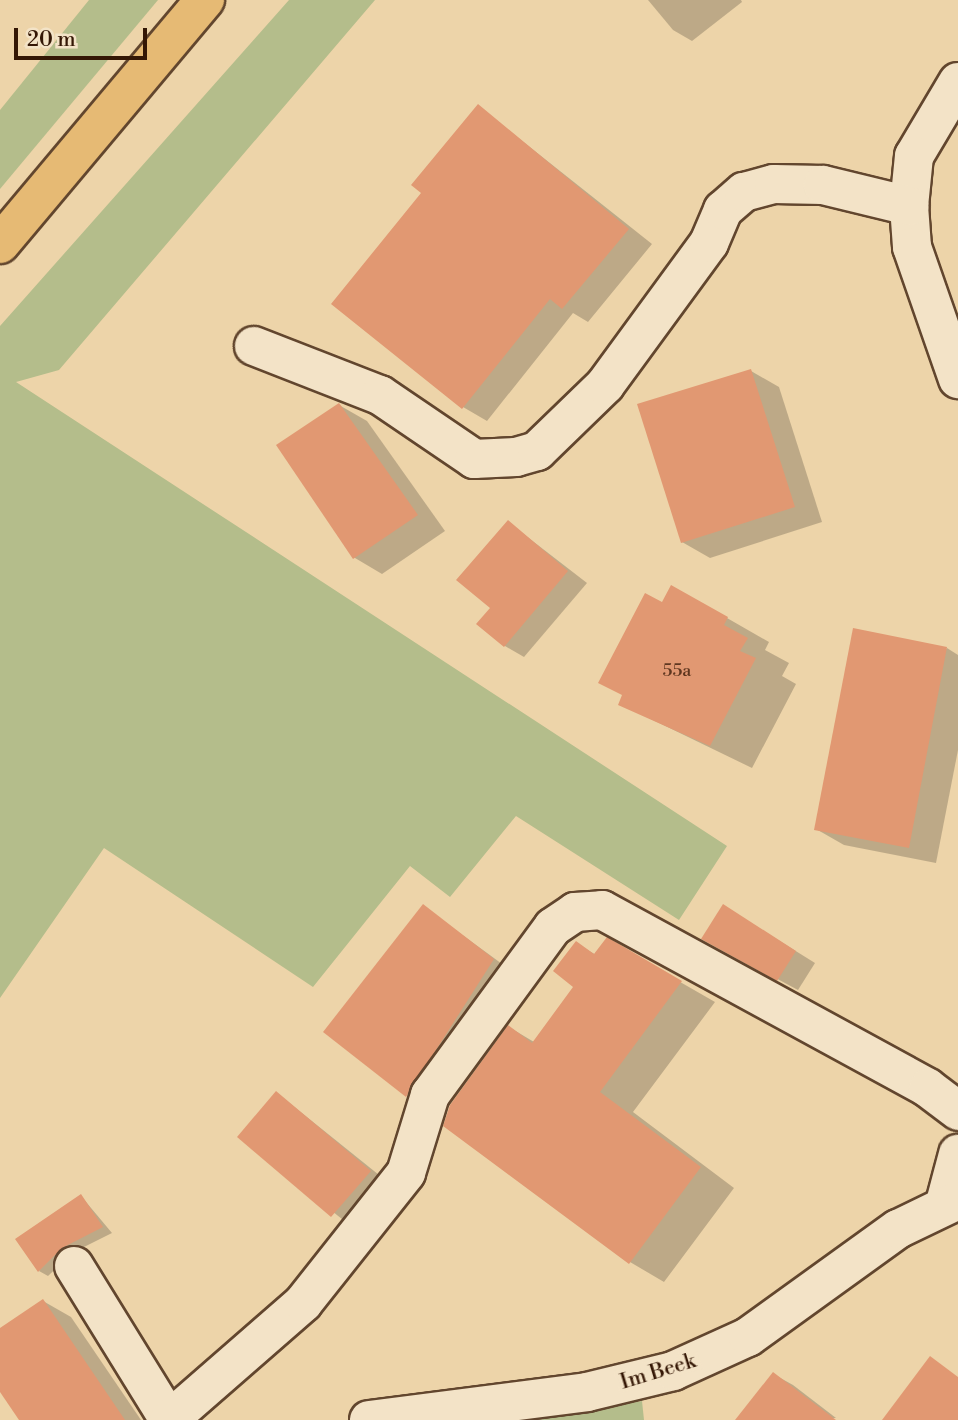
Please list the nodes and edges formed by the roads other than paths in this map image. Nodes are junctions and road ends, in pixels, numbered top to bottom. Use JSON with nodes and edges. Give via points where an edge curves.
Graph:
{"nodes":[{"id":1,"x":205,"y":0,"type":"edge"},
{"id":2,"x":958,"y":82,"type":"edge"},
{"id":3,"x":909,"y":206,"type":"junction"},
{"id":4,"x":0,"y":244,"type":"edge"},
{"id":5,"x":254,"y":346,"type":"dead end"},
{"id":6,"x":958,"y":379,"type":"edge"},
{"id":7,"x":958,"y":1111,"type":"edge"},
{"id":8,"x":958,"y":1154,"type":"edge"},
{"id":9,"x":951,"y":1201,"type":"edge"},
{"id":10,"x":74,"y":1266,"type":"dead end"},
{"id":11,"x":169,"y":1420,"type":"edge"},
{"id":12,"x":369,"y":1420,"type":"edge"}],
"edges":[{"from":1,"to":4,"type":"main road"},
{"from":2,"to":3,"type":"street","via":[[914,156]]},
{"from":3,"to":5,"type":"street","via":[[823,185],[774,184],[744,192],[723,210],[709,243],[605,385],[537,451],[516,457],[474,459],[380,395]]},
{"from":3,"to":6,"type":"street","via":[[912,247]]},
{"from":7,"to":11,"type":"street","via":[[928,1088],[602,910],[575,912],[553,927],[430,1095],[406,1173],[303,1303],[225,1377]]},
{"from":8,"to":9,"type":"street","name":"Im Beek"},
{"from":9,"to":12,"type":"street","name":"Im Beek","via":[[748,1337],[673,1371],[587,1392]]},
{"from":10,"to":11,"type":"street"}]}
